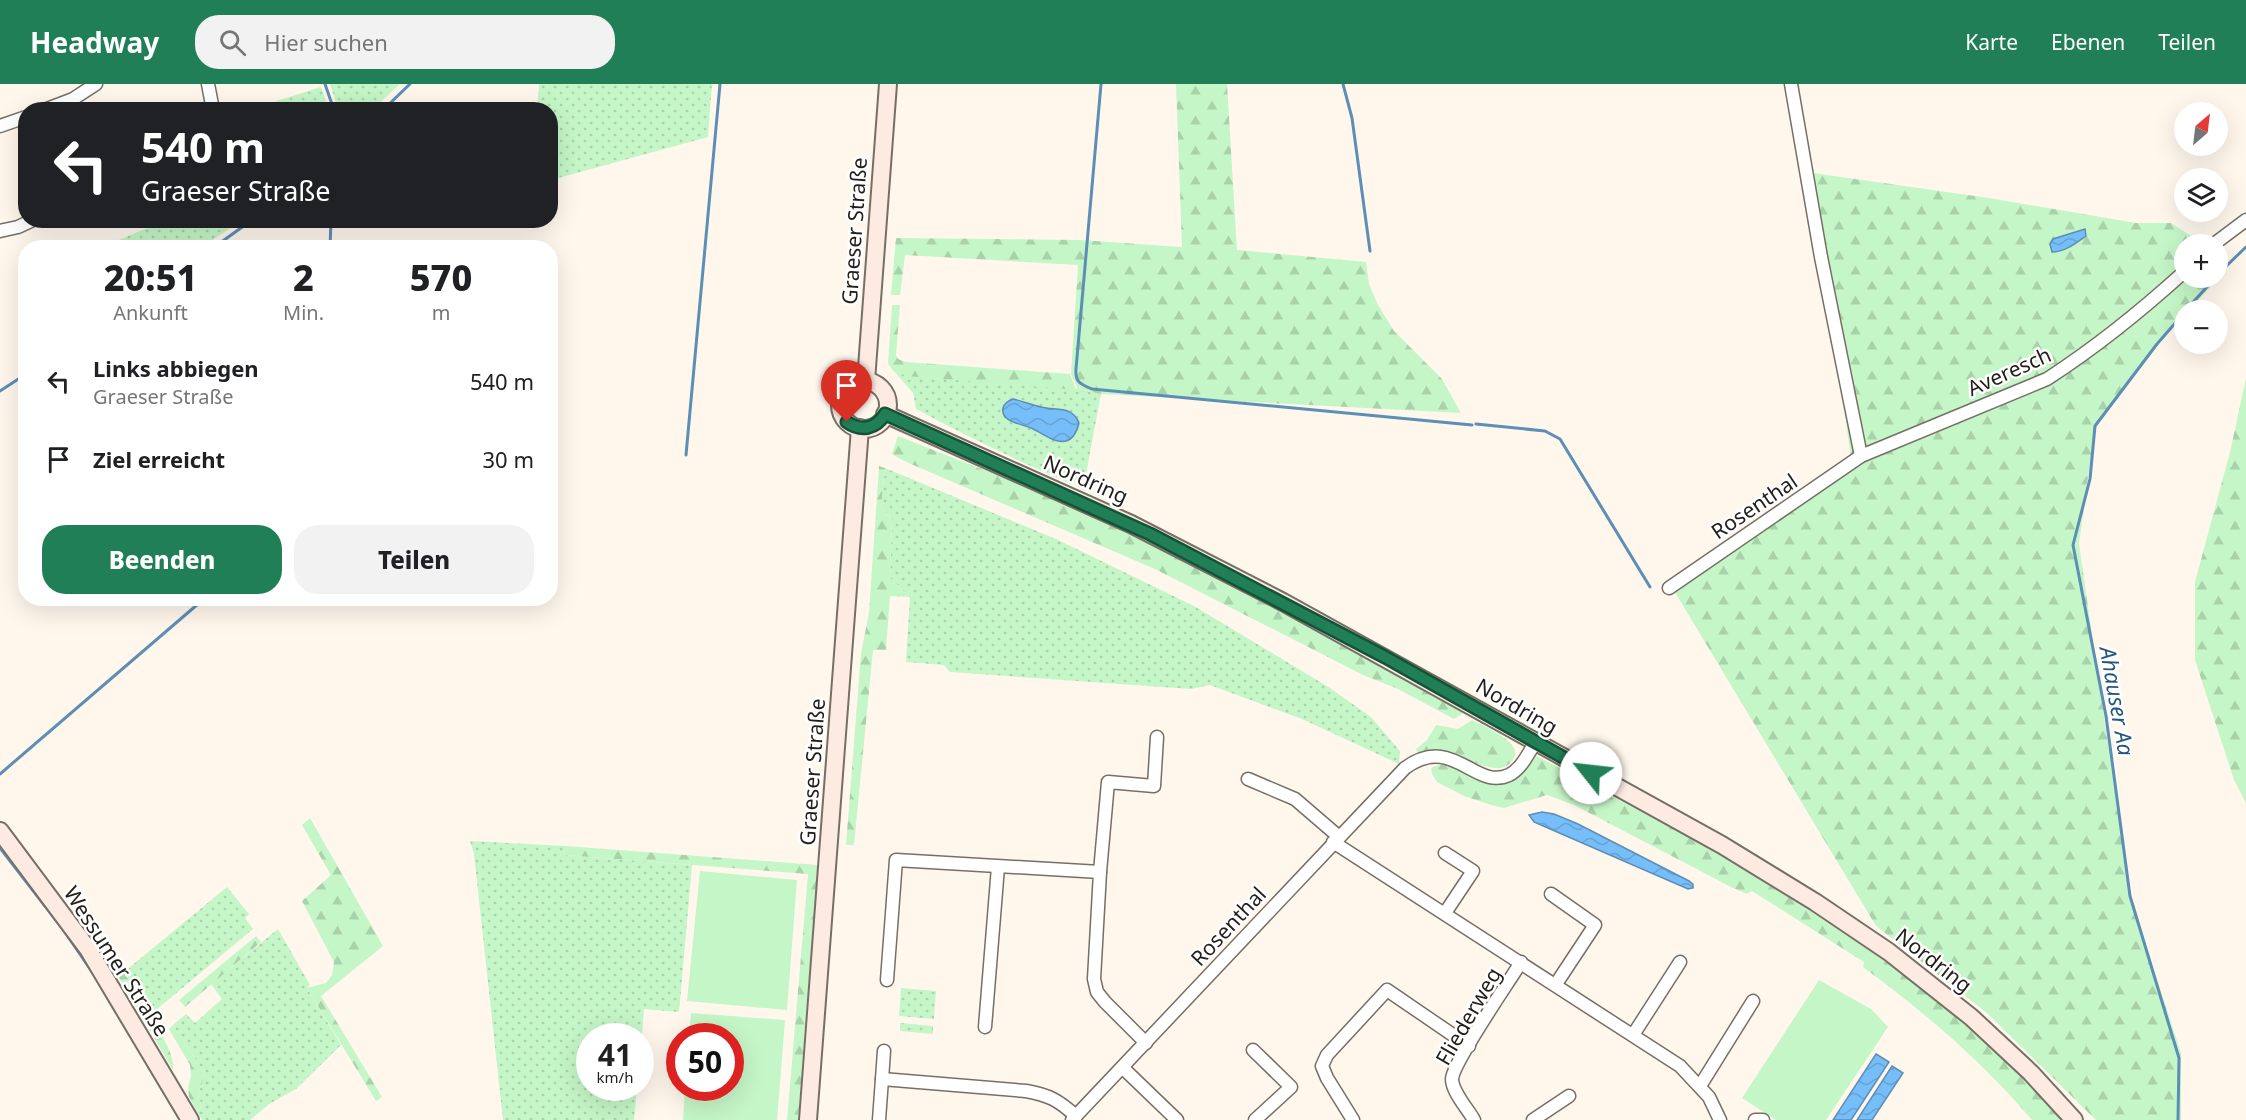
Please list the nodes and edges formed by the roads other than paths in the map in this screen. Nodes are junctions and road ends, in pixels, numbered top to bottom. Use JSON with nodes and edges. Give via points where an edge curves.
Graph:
{"nodes":[{"id":1,"x":96,"y":84,"type":"edge"},
{"id":2,"x":208,"y":84,"type":"edge"},
{"id":3,"x":888,"y":84,"type":"edge"},
{"id":4,"x":1791,"y":84,"type":"edge"},
{"id":5,"x":65,"y":102,"type":"edge"},
{"id":6,"x":211,"y":102,"type":"edge"},
{"id":7,"x":18,"y":120,"type":"edge"},
{"id":8,"x":0,"y":126,"type":"edge"},
{"id":9,"x":2246,"y":220,"type":"edge"},
{"id":10,"x":18,"y":227,"type":"edge"},
{"id":11,"x":0,"y":231,"type":"edge"},
{"id":12,"x":2227,"y":234,"type":"edge"},
{"id":13,"x":2174,"y":281,"type":"edge"},
{"id":14,"x":866,"y":381,"type":"junction"},
{"id":15,"x":885,"y":414,"type":"junction"},
{"id":16,"x":860,"y":428,"type":"junction"},
{"id":17,"x":1861,"y":456,"type":"junction"},
{"id":18,"x":1669,"y":588,"type":"dead end"},
{"id":19,"x":1158,"y":737,"type":"dead end"},
{"id":20,"x":1535,"y":743,"type":"junction"},
{"id":21,"x":1248,"y":779,"type":"dead end"},
{"id":22,"x":0,"y":831,"type":"edge"},
{"id":23,"x":1336,"y":839,"type":"junction"},
{"id":24,"x":1445,"y":853,"type":"dead end"},
{"id":25,"x":998,"y":867,"type":"junction"},
{"id":26,"x":1100,"y":872,"type":"junction"},
{"id":27,"x":1551,"y":894,"type":"dead end"},
{"id":28,"x":1445,"y":914,"type":"junction"},
{"id":29,"x":1521,"y":962,"type":"junction"},
{"id":30,"x":1680,"y":962,"type":"dead end"},
{"id":31,"x":887,"y":980,"type":"dead end"},
{"id":32,"x":1556,"y":984,"type":"junction"},
{"id":33,"x":1753,"y":1002,"type":"dead end"},
{"id":34,"x":985,"y":1027,"type":"dead end"},
{"id":35,"x":1634,"y":1035,"type":"junction"},
{"id":36,"x":1146,"y":1043,"type":"junction"},
{"id":37,"x":1468,"y":1046,"type":"junction"},
{"id":38,"x":1253,"y":1050,"type":"dead end"},
{"id":39,"x":884,"y":1051,"type":"dead end"},
{"id":40,"x":1123,"y":1068,"type":"junction"},
{"id":41,"x":882,"y":1079,"type":"junction"},
{"id":42,"x":1700,"y":1086,"type":"junction"},
{"id":43,"x":1569,"y":1096,"type":"dead end"},
{"id":44,"x":1074,"y":1118,"type":"edge"},
{"id":45,"x":190,"y":1120,"type":"edge"},
{"id":46,"x":808,"y":1120,"type":"edge"},
{"id":47,"x":879,"y":1120,"type":"edge"},
{"id":48,"x":1177,"y":1120,"type":"edge"},
{"id":49,"x":1255,"y":1120,"type":"edge"},
{"id":50,"x":1353,"y":1120,"type":"edge"},
{"id":51,"x":1474,"y":1120,"type":"edge"},
{"id":52,"x":1533,"y":1120,"type":"edge"},
{"id":53,"x":1720,"y":1120,"type":"edge"},
{"id":54,"x":1755,"y":1120,"type":"edge"},
{"id":55,"x":1762,"y":1120,"type":"edge"},
{"id":56,"x":2074,"y":1120,"type":"edge"}],
"edges":[{"from":1,"to":5,"type":"street"},
{"from":2,"to":6,"type":"street"},
{"from":3,"to":14,"type":"main road","name":"Graeser Straße"},
{"from":4,"to":17,"type":"street"},
{"from":7,"to":8,"type":"street"},
{"from":9,"to":12,"type":"street"},
{"from":10,"to":11,"type":"street"},
{"from":13,"to":17,"type":"street","name":"Averesch","via":[[2047,379]]},
{"from":14,"to":15,"type":"main road","via":[[884,393]]},
{"from":14,"to":16,"type":"main road","via":[[852,384],[840,402],[847,422]]},
{"from":15,"to":16,"type":"main road","via":[[875,426]]},
{"from":15,"to":20,"type":"main road","name":"Nordring","via":[[1141,529],[1293,607]]},
{"from":16,"to":46,"type":"main road","name":"Graeser Straße"},
{"from":17,"to":18,"type":"street","name":"Rosenthal"},
{"from":19,"to":26,"type":"street","via":[[1154,786],[1108,782]]},
{"from":20,"to":23,"type":"street","name":"Rosenthal","via":[[1517,769],[1500,777],[1440,756],[1414,761]]},
{"from":20,"to":56,"type":"main road","name":"Nordring","via":[[1722,845],[1889,952],[1971,1017]]},
{"from":21,"to":23,"type":"street","via":[[1295,799]]},
{"from":22,"to":45,"type":"main road","name":"Wessumer Straße","via":[[88,949]]},
{"from":23,"to":28,"type":"street"},
{"from":23,"to":36,"type":"street","name":"Rosenthal"},
{"from":24,"to":28,"type":"street","via":[[1473,871]]},
{"from":25,"to":26,"type":"street"},
{"from":25,"to":31,"type":"street","via":[[896,861]]},
{"from":25,"to":34,"type":"street"},
{"from":26,"to":36,"type":"street","via":[[1094,979],[1097,992]]},
{"from":27,"to":32,"type":"street","via":[[1595,925]]},
{"from":28,"to":29,"type":"street"},
{"from":29,"to":32,"type":"street"},
{"from":29,"to":37,"type":"street","name":"Fliederweg"},
{"from":30,"to":35,"type":"street"},
{"from":32,"to":35,"type":"street"},
{"from":33,"to":42,"type":"street"},
{"from":35,"to":42,"type":"street","via":[[1680,1066]]},
{"from":36,"to":40,"type":"street","name":"Rosenthal"},
{"from":37,"to":50,"type":"street","via":[[1387,990],[1327,1055],[1322,1066]]},
{"from":37,"to":51,"type":"street","name":"Fliederweg","via":[[1452,1078]]},
{"from":38,"to":49,"type":"street","via":[[1291,1087]]},
{"from":39,"to":41,"type":"street"},
{"from":40,"to":44,"type":"street","name":"Rosenthal"},
{"from":40,"to":48,"type":"street"},
{"from":41,"to":44,"type":"street","name":"Rosenthal","via":[[1026,1090],[1059,1101]]},
{"from":41,"to":47,"type":"street"},
{"from":42,"to":53,"type":"street"},
{"from":43,"to":52,"type":"street"},
{"from":54,"to":55,"type":"street"}]}
